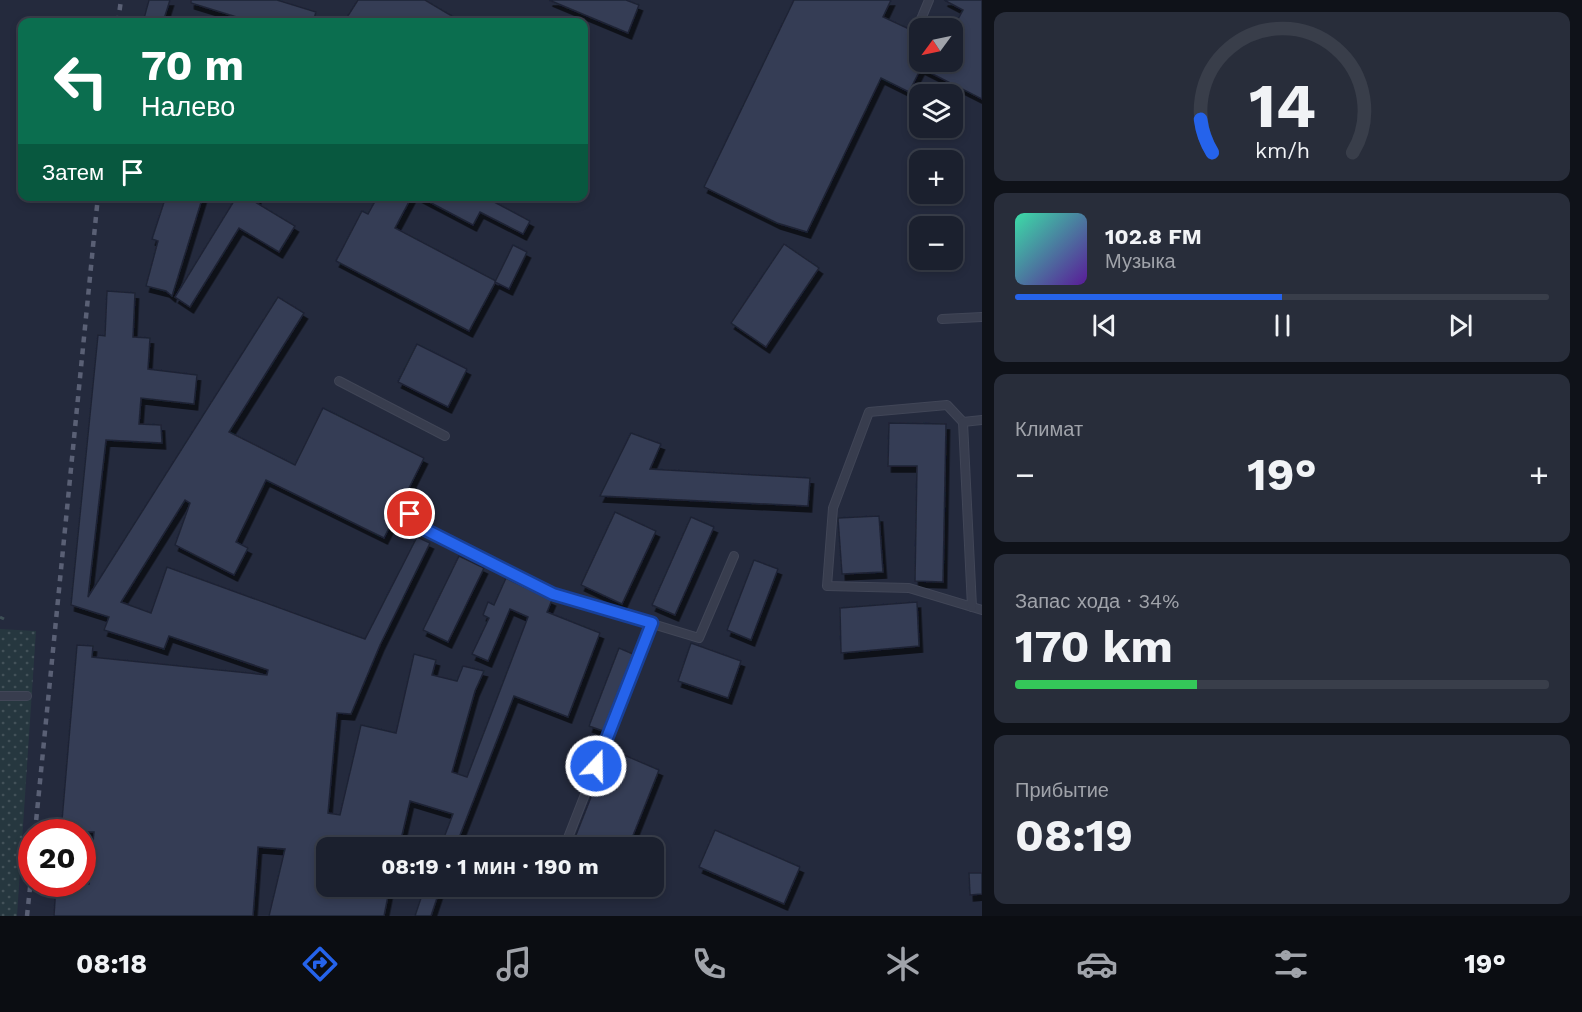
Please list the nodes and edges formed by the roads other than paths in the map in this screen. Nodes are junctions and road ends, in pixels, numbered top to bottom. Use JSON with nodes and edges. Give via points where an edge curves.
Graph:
{"nodes":[{"id":1,"x":929,"y":0,"type":"edge"},
{"id":2,"x":922,"y":18,"type":"edge"},
{"id":3,"x":982,"y":317,"type":"edge"},
{"id":4,"x":942,"y":319,"type":"dead end"},
{"id":5,"x":339,"y":381,"type":"dead end"},
{"id":6,"x":982,"y":420,"type":"edge"},
{"id":7,"x":963,"y":422,"type":"junction"},
{"id":8,"x":445,"y":436,"type":"dead end"},
{"id":9,"x":410,"y":514,"type":"dead end"},
{"id":10,"x":734,"y":556,"type":"dead end"},
{"id":11,"x":972,"y":607,"type":"junction"},
{"id":12,"x":982,"y":610,"type":"edge"},
{"id":13,"x":652,"y":623,"type":"junction"},
{"id":14,"x":0,"y":696,"type":"edge"},
{"id":15,"x":27,"y":696,"type":"dead end"},
{"id":16,"x":568,"y":837,"type":"edge"}],
"edges":[{"from":1,"to":2,"type":"lane"},
{"from":3,"to":4,"type":"lane"},
{"from":5,"to":8,"type":"lane"},
{"from":6,"to":7,"type":"lane"},
{"from":7,"to":11,"type":"lane"},
{"from":7,"to":11,"type":"lane","via":[[947,405],[869,412],[833,508],[827,586],[909,588]]},
{"from":9,"to":13,"type":"lane","via":[[424,529],[553,594]]},
{"from":10,"to":13,"type":"lane","via":[[699,638]]},
{"from":11,"to":12,"type":"lane"},
{"from":13,"to":16,"type":"lane"},
{"from":14,"to":15,"type":"lane"}]}
